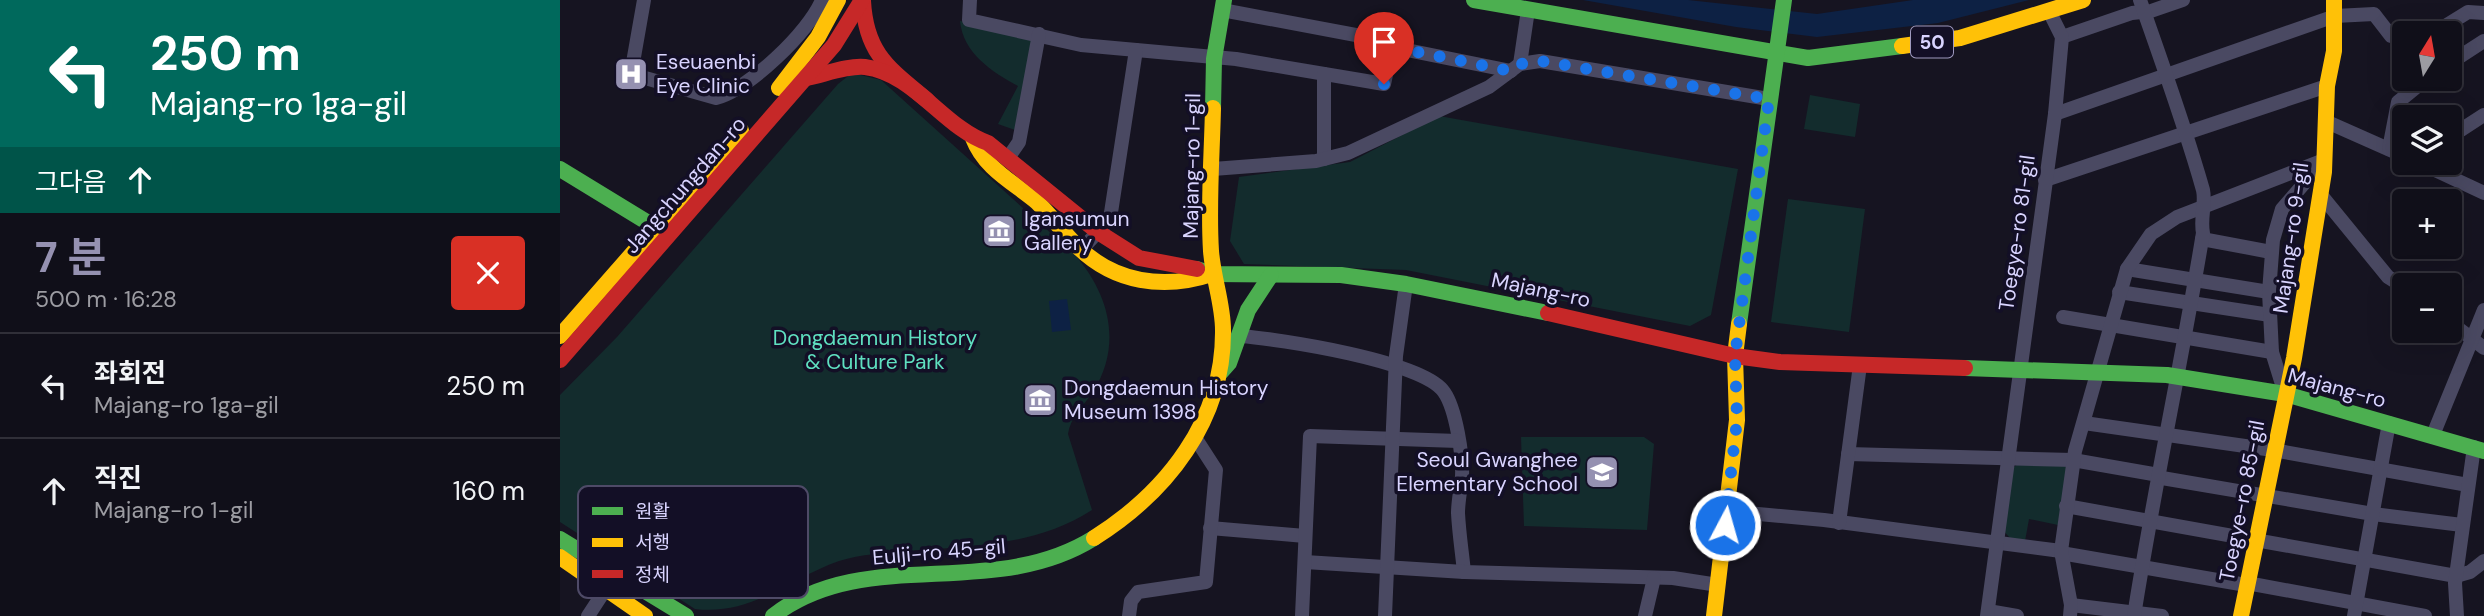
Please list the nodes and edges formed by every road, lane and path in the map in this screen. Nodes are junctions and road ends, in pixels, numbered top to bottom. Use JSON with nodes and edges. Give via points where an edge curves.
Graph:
{"nodes":[{"id":1,"x":644,"y":0,"type":"edge"},
{"id":2,"x":822,"y":0,"type":"edge"},
{"id":3,"x":838,"y":0,"type":"edge"},
{"id":4,"x":862,"y":0,"type":"edge"},
{"id":5,"x":970,"y":0,"type":"edge"},
{"id":6,"x":1474,"y":0,"type":"edge"},
{"id":7,"x":1784,"y":0,"type":"edge"},
{"id":8,"x":2083,"y":0,"type":"edge"},
{"id":9,"x":2183,"y":0,"type":"edge"},
{"id":10,"x":1223,"y":5,"type":"edge"},
{"id":11,"x":2142,"y":6,"type":"edge"},
{"id":12,"x":2334,"y":8,"type":"edge"},
{"id":13,"x":1528,"y":10,"type":"junction"},
{"id":14,"x":2050,"y":13,"type":"junction"},
{"id":15,"x":2484,"y":13,"type":"edge"},
{"id":16,"x":2453,"y":21,"type":"edge"},
{"id":17,"x":1039,"y":34,"type":"junction"},
{"id":18,"x":2392,"y":36,"type":"edge"},
{"id":19,"x":2062,"y":37,"type":"junction"},
{"id":20,"x":2484,"y":41,"type":"edge"},
{"id":21,"x":1392,"y":47,"type":"junction"},
{"id":22,"x":1776,"y":47,"type":"junction"},
{"id":23,"x":1136,"y":50,"type":"junction"},
{"id":24,"x":2462,"y":55,"type":"edge"},
{"id":25,"x":1214,"y":59,"type":"junction"},
{"id":26,"x":1515,"y":67,"type":"junction"},
{"id":27,"x":1324,"y":74,"type":"junction"},
{"id":28,"x":2167,"y":76,"type":"junction"},
{"id":29,"x":806,"y":78,"type":"junction"},
{"id":30,"x":2327,"y":86,"type":"junction"},
{"id":31,"x":2411,"y":91,"type":"edge"},
{"id":32,"x":1769,"y":99,"type":"junction"},
{"id":33,"x":929,"y":101,"type":"junction"},
{"id":34,"x":2055,"y":114,"type":"junction"},
{"id":35,"x":2484,"y":115,"type":"edge"},
{"id":36,"x":2325,"y":121,"type":"junction"},
{"id":37,"x":2462,"y":129,"type":"edge"},
{"id":38,"x":2184,"y":133,"type":"junction"},
{"id":39,"x":973,"y":138,"type":"junction"},
{"id":40,"x":2389,"y":149,"type":"junction"},
{"id":41,"x":2392,"y":150,"type":"edge"},
{"id":42,"x":1008,"y":158,"type":"junction"},
{"id":43,"x":1324,"y":159,"type":"junction"},
{"id":44,"x":2324,"y":160,"type":"junction"},
{"id":45,"x":560,"y":169,"type":"edge"},
{"id":46,"x":1213,"y":169,"type":"junction"},
{"id":47,"x":2446,"y":175,"type":"edge"},
{"id":48,"x":2045,"y":180,"type":"junction"},
{"id":49,"x":2484,"y":193,"type":"edge"},
{"id":50,"x":2320,"y":195,"type":"junction"},
{"id":51,"x":2203,"y":206,"type":"junction"},
{"id":52,"x":655,"y":227,"type":"junction"},
{"id":53,"x":1098,"y":232,"type":"junction"},
{"id":54,"x":2202,"y":239,"type":"junction"},
{"id":55,"x":1081,"y":250,"type":"junction"},
{"id":56,"x":2271,"y":252,"type":"junction"},
{"id":57,"x":2127,"y":269,"type":"junction"},
{"id":58,"x":1212,"y":274,"type":"junction"},
{"id":59,"x":1271,"y":275,"type":"junction"},
{"id":60,"x":2195,"y":280,"type":"junction"},
{"id":61,"x":2392,"y":280,"type":"edge"},
{"id":62,"x":1406,"y":284,"type":"junction"},
{"id":63,"x":2119,"y":292,"type":"junction"},
{"id":64,"x":2269,"y":292,"type":"junction"},
{"id":65,"x":2192,"y":301,"type":"junction"},
{"id":66,"x":2484,"y":310,"type":"edge"},
{"id":67,"x":2270,"y":315,"type":"junction"},
{"id":68,"x":2063,"y":317,"type":"dead end"},
{"id":69,"x":2111,"y":324,"type":"junction"},
{"id":70,"x":2462,"y":332,"type":"edge"},
{"id":71,"x":560,"y":335,"type":"edge"},
{"id":72,"x":1240,"y":336,"type":"junction"},
{"id":73,"x":2185,"y":338,"type":"junction"},
{"id":74,"x":2471,"y":340,"type":"junction"},
{"id":75,"x":2484,"y":348,"type":"edge"},
{"id":76,"x":2272,"y":352,"type":"junction"},
{"id":77,"x":1735,"y":356,"type":"junction"},
{"id":78,"x":562,"y":359,"type":"edge"},
{"id":79,"x":1860,"y":365,"type":"junction"},
{"id":80,"x":1396,"y":366,"type":"junction"},
{"id":81,"x":2020,"y":368,"type":"junction"},
{"id":82,"x":2100,"y":371,"type":"junction"},
{"id":83,"x":2176,"y":376,"type":"junction"},
{"id":84,"x":1216,"y":378,"type":"junction"},
{"id":85,"x":2285,"y":394,"type":"junction"},
{"id":86,"x":2084,"y":423,"type":"junction"},
{"id":87,"x":2389,"y":423,"type":"junction"},
{"id":88,"x":2164,"y":435,"type":"junction"},
{"id":89,"x":2433,"y":435,"type":"junction"},
{"id":90,"x":1393,"y":438,"type":"junction"},
{"id":91,"x":1196,"y":439,"type":"junction"},
{"id":92,"x":1458,"y":441,"type":"junction"},
{"id":93,"x":2479,"y":449,"type":"edge"},
{"id":94,"x":2273,"y":450,"type":"junction"},
{"id":95,"x":1848,"y":454,"type":"junction"},
{"id":96,"x":2007,"y":460,"type":"junction"},
{"id":97,"x":2073,"y":460,"type":"junction"},
{"id":98,"x":2381,"y":470,"type":"junction"},
{"id":99,"x":2157,"y":477,"type":"junction"},
{"id":100,"x":2468,"y":485,"type":"junction"},
{"id":101,"x":2264,"y":496,"type":"junction"},
{"id":102,"x":2066,"y":506,"type":"junction"},
{"id":103,"x":1726,"y":511,"type":"junction"},
{"id":104,"x":2373,"y":514,"type":"junction"},
{"id":105,"x":2150,"y":521,"type":"junction"},
{"id":106,"x":1839,"y":523,"type":"junction"},
{"id":107,"x":2462,"y":525,"type":"junction"},
{"id":108,"x":1210,"y":528,"type":"junction"},
{"id":109,"x":1305,"y":536,"type":"junction"},
{"id":110,"x":2255,"y":540,"type":"junction"},
{"id":111,"x":1997,"y":541,"type":"junction"},
{"id":112,"x":561,"y":544,"type":"edge"},
{"id":113,"x":2061,"y":552,"type":"junction"},
{"id":114,"x":578,"y":554,"type":"edge"},
{"id":115,"x":2365,"y":558,"type":"junction"},
{"id":116,"x":2484,"y":561,"type":"edge"},
{"id":117,"x":578,"y":562,"type":"edge"},
{"id":118,"x":1305,"y":562,"type":"junction"},
{"id":119,"x":2142,"y":567,"type":"junction"},
{"id":120,"x":1387,"y":568,"type":"junction"},
{"id":121,"x":1464,"y":572,"type":"junction"},
{"id":122,"x":2456,"y":576,"type":"junction"},
{"id":123,"x":1654,"y":578,"type":"junction"},
{"id":124,"x":2247,"y":584,"type":"junction"},
{"id":125,"x":1718,"y":586,"type":"junction"},
{"id":126,"x":808,"y":592,"type":"edge"},
{"id":127,"x":600,"y":598,"type":"edge"},
{"id":128,"x":617,"y":598,"type":"edge"},
{"id":129,"x":657,"y":598,"type":"edge"},
{"id":130,"x":796,"y":598,"type":"edge"},
{"id":131,"x":2071,"y":610,"type":"edge"},
{"id":132,"x":2355,"y":610,"type":"edge"},
{"id":133,"x":2134,"y":613,"type":"edge"},
{"id":134,"x":1987,"y":614,"type":"edge"},
{"id":135,"x":687,"y":615,"type":"edge"},
{"id":136,"x":771,"y":615,"type":"edge"},
{"id":137,"x":2458,"y":615,"type":"edge"},
{"id":138,"x":588,"y":616,"type":"edge"},
{"id":139,"x":645,"y":616,"type":"edge"},
{"id":140,"x":1129,"y":616,"type":"edge"},
{"id":141,"x":1302,"y":616,"type":"edge"},
{"id":142,"x":1385,"y":616,"type":"edge"},
{"id":143,"x":1645,"y":616,"type":"edge"},
{"id":144,"x":1714,"y":616,"type":"edge"},
{"id":145,"x":2017,"y":616,"type":"edge"},
{"id":146,"x":2162,"y":616,"type":"edge"},
{"id":147,"x":2241,"y":616,"type":"edge"},
{"id":148,"x":2425,"y":616,"type":"edge"}],
"edges":[{"from":1,"to":2,"type":"street","via":[[631,74],[708,97],[722,96],[796,41]]},
{"from":3,"to":52,"type":"main road","name":"Jangchungdan-ro","via":[[818,37],[786,79]]},
{"from":4,"to":29,"type":"main road","name":"Jangchungdan-ro","via":[[841,36]]},
{"from":4,"to":33,"type":"main road","via":[[869,48]]},
{"from":5,"to":17,"type":"street","via":[[970,20]]},
{"from":6,"to":13,"type":"main road","number":"50"},
{"from":7,"to":22,"type":"main road"},
{"from":8,"to":14,"type":"main road","number":"50"},
{"from":9,"to":11,"type":"street"},
{"from":10,"to":21,"type":"street","name":"Majang-ro 1-gil","via":[[1393,41]]},
{"from":10,"to":25,"type":"main road","name":"Majang-ro 1-gil"},
{"from":11,"to":19,"type":"street"},
{"from":11,"to":28,"type":"street"},
{"from":12,"to":18,"type":"street","via":[[2374,14]]},
{"from":12,"to":28,"type":"street"},
{"from":12,"to":30,"type":"main road","name":"Majang-ro 9-gil"},
{"from":13,"to":22,"type":"main road","number":"50"},
{"from":13,"to":26,"type":"street"},
{"from":14,"to":19,"type":"street"},
{"from":14,"to":22,"type":"main road","number":"50","via":[[1960,38],[1808,58]]},
{"from":15,"to":16,"type":"street","via":[[2468,12]]},
{"from":17,"to":23,"type":"street","via":[[1080,45]]},
{"from":17,"to":42,"type":"street","via":[[1019,142]]},
{"from":19,"to":34,"type":"street","name":"Toegye-ro 81-gil"},
{"from":20,"to":24,"type":"street"},
{"from":21,"to":26,"type":"street","name":"Majang-ro 1-gil"},
{"from":21,"to":27,"type":"street","via":[[1384,84]]},
{"from":22,"to":32,"type":"main road"},
{"from":23,"to":25,"type":"street"},
{"from":23,"to":53,"type":"street","via":[[1110,219]]},
{"from":25,"to":27,"type":"street"},
{"from":25,"to":46,"type":"main road","name":"Majang-ro 1-gil"},
{"from":26,"to":32,"type":"street","name":"Majang-ro 1-gil","via":[[1540,61]]},
{"from":26,"to":43,"type":"street","via":[[1489,87],[1348,153]]},
{"from":27,"to":43,"type":"street"},
{"from":28,"to":34,"type":"street"},
{"from":28,"to":38,"type":"street"},
{"from":29,"to":33,"type":"main road","via":[[871,68]]},
{"from":29,"to":78,"type":"main road","name":"Jangchungdan-ro"},
{"from":30,"to":36,"type":"main road","name":"Majang-ro 9-gil"},
{"from":30,"to":38,"type":"street"},
{"from":31,"to":40,"type":"street","via":[[2398,102]]},
{"from":32,"to":77,"type":"main road"},
{"from":33,"to":39,"type":"main road","name":"Majang-ro"},
{"from":34,"to":48,"type":"street","name":"Toegye-ro 81-gil"},
{"from":35,"to":37,"type":"street"},
{"from":36,"to":40,"type":"street"},
{"from":36,"to":44,"type":"main road","name":"Majang-ro 9-gil"},
{"from":38,"to":48,"type":"street"},
{"from":38,"to":51,"type":"street","via":[[2204,194]]},
{"from":39,"to":42,"type":"main road","name":"Majang-ro"},
{"from":39,"to":55,"type":"main road","name":"Majang-ro","via":[[977,153],[1039,205]]},
{"from":40,"to":41,"type":"street"},
{"from":42,"to":53,"type":"main road","name":"Majang-ro"},
{"from":43,"to":46,"type":"street"},
{"from":44,"to":50,"type":"main road","name":"Majang-ro 9-gil"},
{"from":44,"to":51,"type":"street"},
{"from":44,"to":56,"type":"street","via":[[2282,209]]},
{"from":45,"to":52,"type":"main road"},
{"from":46,"to":58,"type":"main road","name":"Majang-ro 1-gil"},
{"from":47,"to":49,"type":"street"},
{"from":48,"to":81,"type":"street","name":"Toegye-ro 81-gil"},
{"from":50,"to":61,"type":"street"},
{"from":50,"to":85,"type":"main road","name":"Majang-ro 9-gil"},
{"from":51,"to":54,"type":"street"},
{"from":51,"to":57,"type":"street","via":[[2151,234]]},
{"from":52,"to":71,"type":"main road","name":"Jangchungdan-ro"},
{"from":53,"to":55,"type":"street"},
{"from":53,"to":58,"type":"main road","name":"Majang-ro","via":[[1139,258],[1188,265]]},
{"from":54,"to":56,"type":"street"},
{"from":54,"to":60,"type":"street"},
{"from":55,"to":58,"type":"main road","name":"Majang-ro","via":[[1134,279],[1175,285]]},
{"from":56,"to":64,"type":"street"},
{"from":57,"to":60,"type":"street"},
{"from":57,"to":63,"type":"street"},
{"from":58,"to":59,"type":"main road","name":"Majang-ro"},
{"from":58,"to":84,"type":"main road","name":"Eulji-ro 45-gil","via":[[1223,335]]},
{"from":59,"to":62,"type":"main road","name":"Majang-ro","via":[[1341,275]]},
{"from":59,"to":72,"type":"main road","via":[[1248,310]]},
{"from":60,"to":64,"type":"street"},
{"from":60,"to":65,"type":"street"},
{"from":62,"to":77,"type":"main road","name":"Majang-ro"},
{"from":62,"to":80,"type":"street"},
{"from":63,"to":65,"type":"street"},
{"from":63,"to":69,"type":"street"},
{"from":64,"to":67,"type":"street"},
{"from":65,"to":67,"type":"street"},
{"from":65,"to":73,"type":"street"},
{"from":66,"to":74,"type":"street"},
{"from":67,"to":76,"type":"street"},
{"from":68,"to":69,"type":"street"},
{"from":69,"to":73,"type":"street"},
{"from":69,"to":82,"type":"street"},
{"from":70,"to":74,"type":"street"},
{"from":72,"to":80,"type":"street"},
{"from":72,"to":84,"type":"main road","via":[[1229,363]]},
{"from":73,"to":76,"type":"street"},
{"from":73,"to":83,"type":"street"},
{"from":74,"to":75,"type":"street"},
{"from":74,"to":89,"type":"street"},
{"from":76,"to":85,"type":"street"},
{"from":77,"to":79,"type":"main road","name":"Majang-ro"},
{"from":77,"to":103,"type":"main road","via":[[1737,420]]},
{"from":79,"to":81,"type":"main road","name":"Majang-ro"},
{"from":79,"to":95,"type":"street"},
{"from":80,"to":90,"type":"street"},
{"from":80,"to":92,"type":"street","via":[[1444,391]]},
{"from":81,"to":82,"type":"main road","name":"Majang-ro"},
{"from":81,"to":96,"type":"street","name":"Toegye-ro 81-gil"},
{"from":82,"to":83,"type":"main road","name":"Majang-ro"},
{"from":82,"to":86,"type":"street"},
{"from":83,"to":85,"type":"main road","name":"Majang-ro"},
{"from":83,"to":88,"type":"street"},
{"from":84,"to":91,"type":"main road","name":"Eulji-ro 45-gil"},
{"from":85,"to":87,"type":"main road","name":"Majang-ro"},
{"from":85,"to":94,"type":"main road","name":"Toegye-ro 85-gil"},
{"from":86,"to":88,"type":"street"},
{"from":86,"to":97,"type":"street"},
{"from":87,"to":89,"type":"main road","name":"Majang-ro"},
{"from":87,"to":98,"type":"street"},
{"from":88,"to":94,"type":"street"},
{"from":88,"to":99,"type":"street"},
{"from":89,"to":93,"type":"main road","name":"Majang-ro"},
{"from":90,"to":92,"type":"street"},
{"from":90,"to":109,"type":"street","via":[[1310,436]]},
{"from":90,"to":120,"type":"street"},
{"from":91,"to":108,"type":"street","via":[[1216,470]]},
{"from":91,"to":126,"type":"main road","name":"Eulji-ro 45-gil","via":[[1161,484],[1123,520],[1077,548],[1010,570],[831,583]]},
{"from":92,"to":121,"type":"street"},
{"from":93,"to":100,"type":"street"},
{"from":94,"to":98,"type":"street"},
{"from":94,"to":101,"type":"main road","name":"Toegye-ro 85-gil"},
{"from":95,"to":96,"type":"street"},
{"from":95,"to":106,"type":"street"},
{"from":96,"to":97,"type":"street"},
{"from":96,"to":111,"type":"street","name":"Toegye-ro 81-gil"},
{"from":97,"to":99,"type":"street"},
{"from":97,"to":102,"type":"street"},
{"from":98,"to":100,"type":"street"},
{"from":98,"to":104,"type":"street"},
{"from":99,"to":101,"type":"street"},
{"from":99,"to":105,"type":"street"},
{"from":100,"to":107,"type":"street"},
{"from":101,"to":104,"type":"street"},
{"from":101,"to":110,"type":"main road","name":"Toegye-ro 85-gil"},
{"from":102,"to":105,"type":"street"},
{"from":102,"to":113,"type":"street"},
{"from":103,"to":106,"type":"street"},
{"from":103,"to":125,"type":"main road"},
{"from":104,"to":107,"type":"street"},
{"from":104,"to":115,"type":"street"},
{"from":105,"to":110,"type":"street"},
{"from":105,"to":119,"type":"street"},
{"from":106,"to":111,"type":"street","via":[[1983,543]]},
{"from":107,"to":122,"type":"street"},
{"from":108,"to":109,"type":"street"},
{"from":108,"to":140,"type":"street","via":[[1206,582],[1139,592]]},
{"from":109,"to":118,"type":"street"},
{"from":110,"to":115,"type":"street"},
{"from":110,"to":124,"type":"main road","name":"Toegye-ro 85-gil"},
{"from":111,"to":113,"type":"street"},
{"from":111,"to":134,"type":"street","name":"Toegye-ro 81-gil"},
{"from":112,"to":114,"type":"main road"},
{"from":112,"to":117,"type":"main road"},
{"from":113,"to":119,"type":"street"},
{"from":113,"to":131,"type":"street"},
{"from":115,"to":122,"type":"street"},
{"from":115,"to":132,"type":"street"},
{"from":116,"to":122,"type":"street"},
{"from":118,"to":120,"type":"street"},
{"from":118,"to":141,"type":"street"},
{"from":119,"to":124,"type":"street"},
{"from":119,"to":133,"type":"street"},
{"from":120,"to":121,"type":"street"},
{"from":120,"to":142,"type":"street"},
{"from":121,"to":123,"type":"street"},
{"from":122,"to":137,"type":"street"},
{"from":123,"to":125,"type":"street"},
{"from":123,"to":143,"type":"street"},
{"from":124,"to":132,"type":"street"},
{"from":124,"to":147,"type":"main road","name":"Toegye-ro 85-gil"},
{"from":125,"to":144,"type":"main road"},
{"from":127,"to":138,"type":"street"},
{"from":128,"to":139,"type":"main road"},
{"from":129,"to":135,"type":"main road"},
{"from":130,"to":136,"type":"main road","name":"Eulji-ro 45-gil"},
{"from":131,"to":133,"type":"street"},
{"from":132,"to":148,"type":"street"},
{"from":133,"to":146,"type":"street"},
{"from":134,"to":145,"type":"street"}]}
